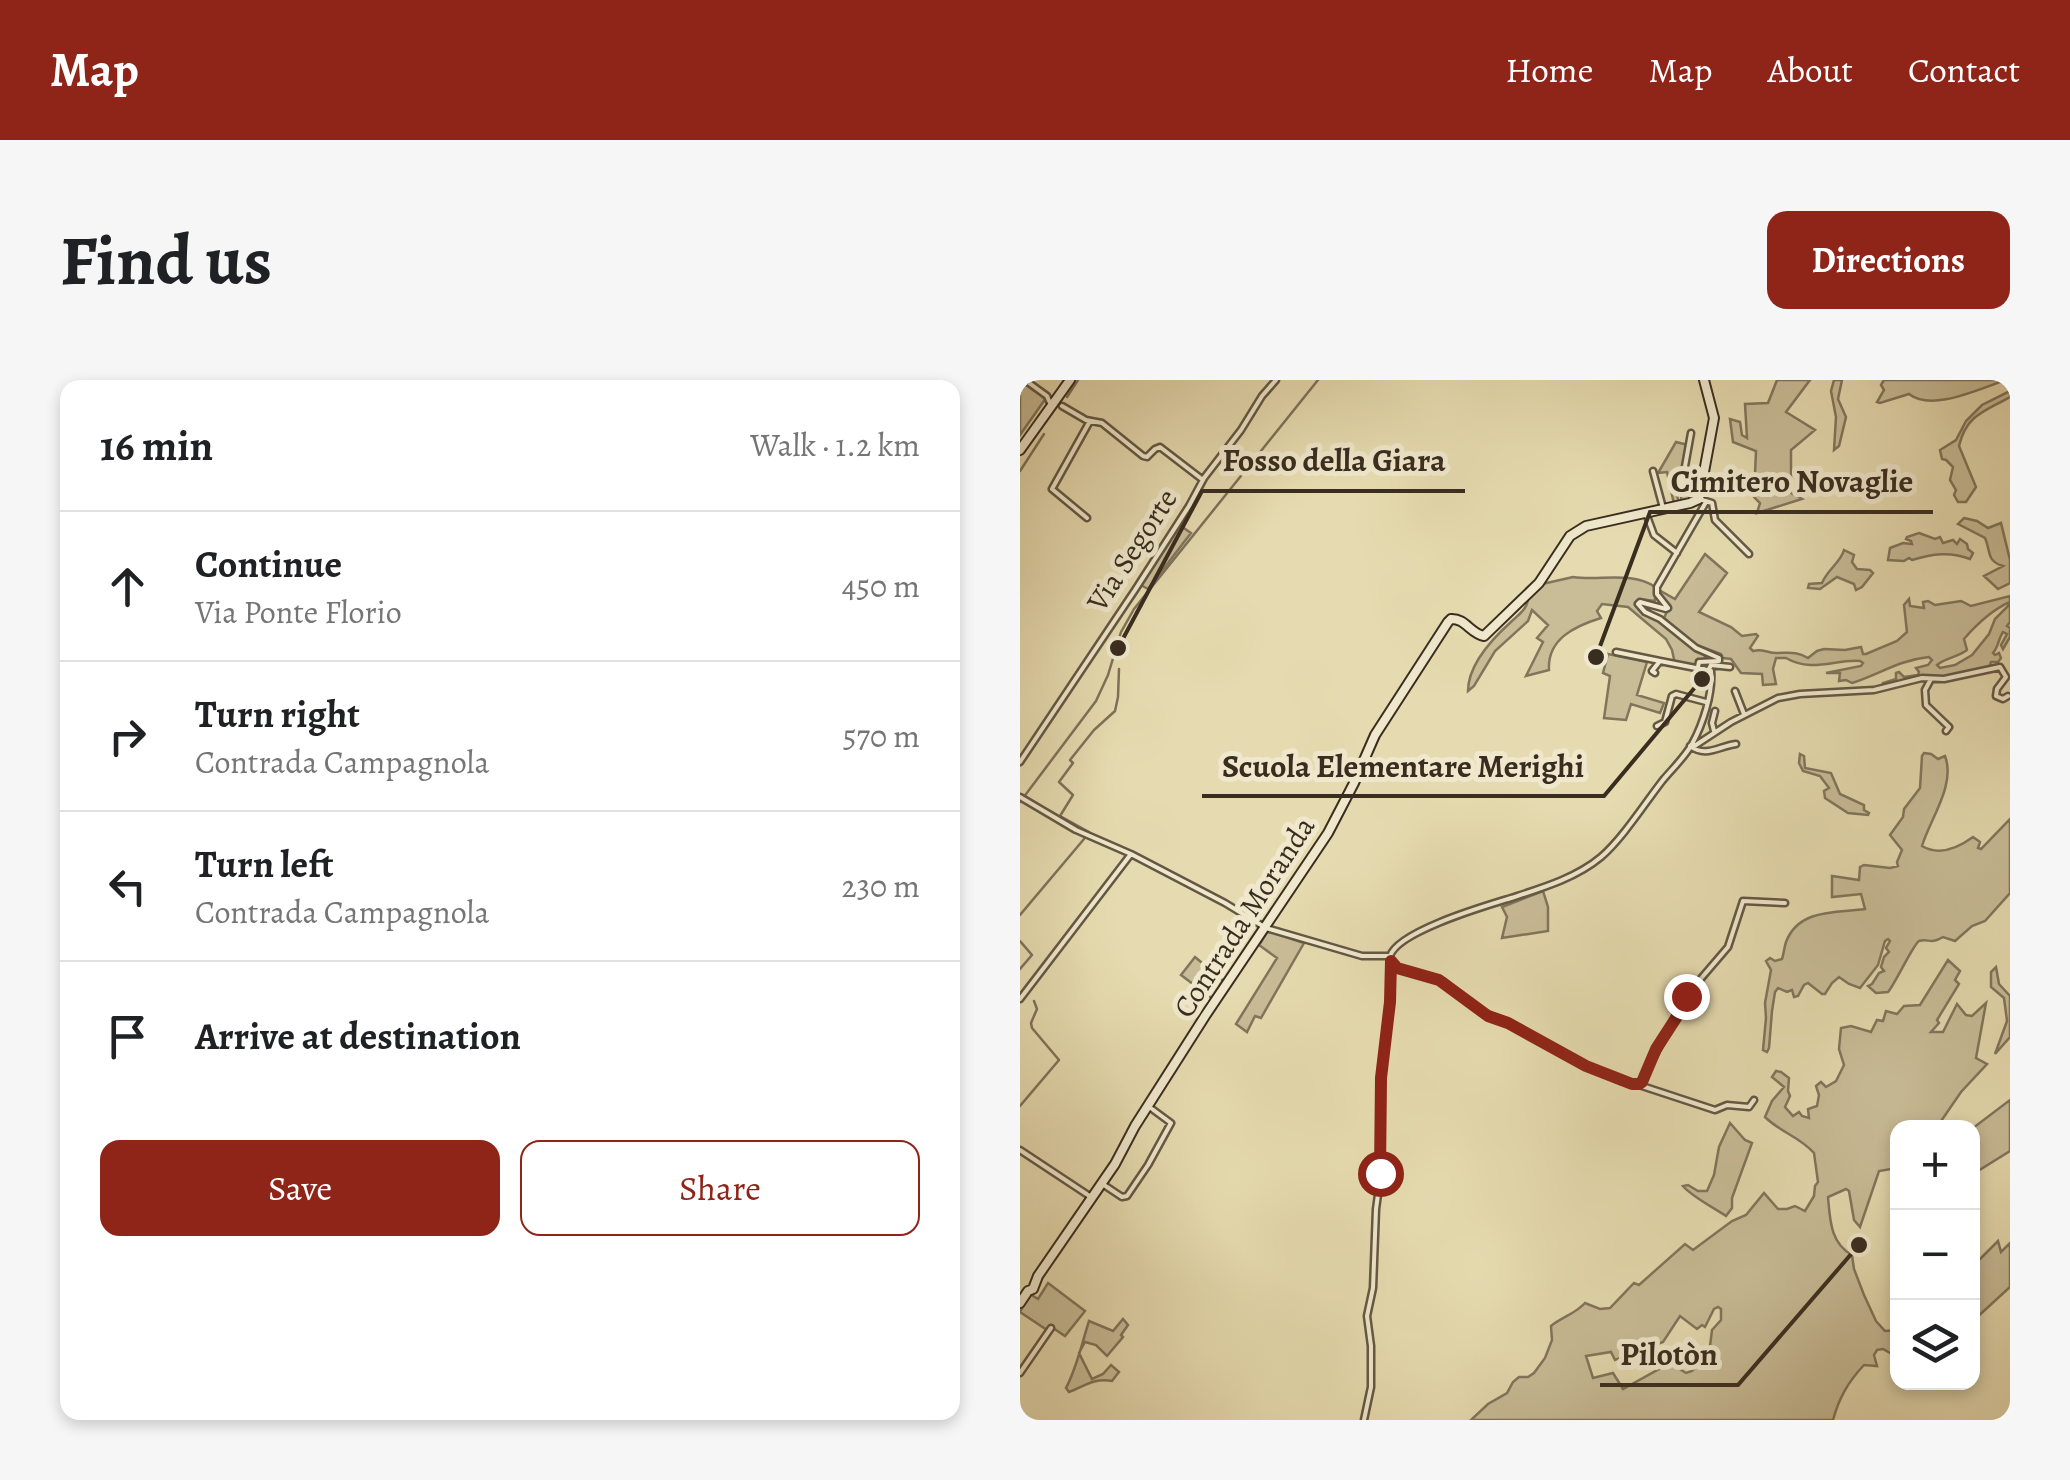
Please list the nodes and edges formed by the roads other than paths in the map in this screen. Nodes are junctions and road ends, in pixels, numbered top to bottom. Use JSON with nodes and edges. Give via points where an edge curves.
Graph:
{"nodes":[{"id":1,"x":1025,"y":380,"type":"edge"},
{"id":2,"x":1068,"y":380,"type":"edge"},
{"id":3,"x":1276,"y":380,"type":"edge"},
{"id":4,"x":1704,"y":380,"type":"edge"},
{"id":5,"x":1050,"y":403,"type":"junction"},
{"id":6,"x":1062,"y":406,"type":"junction"},
{"id":7,"x":1090,"y":421,"type":"junction"},
{"id":8,"x":1691,"y":433,"type":"dead end"},
{"id":9,"x":1020,"y":447,"type":"edge"},
{"id":10,"x":1653,"y":471,"type":"dead end"},
{"id":11,"x":1203,"y":480,"type":"junction"},
{"id":12,"x":1703,"y":480,"type":"junction"},
{"id":13,"x":1703,"y":500,"type":"junction"},
{"id":14,"x":1662,"y":508,"type":"junction"},
{"id":15,"x":1646,"y":512,"type":"junction"},
{"id":16,"x":1087,"y":518,"type":"dead end"},
{"id":17,"x":1677,"y":553,"type":"junction"},
{"id":18,"x":1749,"y":554,"type":"dead end"},
{"id":19,"x":1616,"y":652,"type":"dead end"},
{"id":20,"x":1660,"y":661,"type":"junction"},
{"id":21,"x":1698,"y":667,"type":"junction"},
{"id":22,"x":1730,"y":668,"type":"dead end"},
{"id":23,"x":1709,"y":669,"type":"junction"},
{"id":24,"x":1655,"y":673,"type":"dead end"},
{"id":25,"x":1930,"y":679,"type":"junction"},
{"id":26,"x":1735,"y":691,"type":"dead end"},
{"id":27,"x":2010,"y":694,"type":"edge"},
{"id":28,"x":1706,"y":702,"type":"junction"},
{"id":29,"x":1714,"y":711,"type":"dead end"},
{"id":30,"x":1744,"y":715,"type":"junction"},
{"id":31,"x":1657,"y":726,"type":"dead end"},
{"id":32,"x":1946,"y":731,"type":"dead end"},
{"id":33,"x":1714,"y":732,"type":"junction"},
{"id":34,"x":1736,"y":744,"type":"dead end"},
{"id":35,"x":1691,"y":746,"type":"junction"},
{"id":36,"x":1020,"y":762,"type":"edge"},
{"id":37,"x":1020,"y":797,"type":"edge"},
{"id":38,"x":1130,"y":854,"type":"junction"},
{"id":39,"x":1785,"y":903,"type":"dead end"},
{"id":40,"x":1266,"y":928,"type":"junction"},
{"id":41,"x":1391,"y":958,"type":"junction"},
{"id":42,"x":1020,"y":998,"type":"edge"},
{"id":43,"x":1639,"y":1084,"type":"junction"},
{"id":44,"x":1754,"y":1100,"type":"dead end"},
{"id":45,"x":1148,"y":1106,"type":"junction"},
{"id":46,"x":1020,"y":1150,"type":"edge"},
{"id":47,"x":1101,"y":1183,"type":"junction"},
{"id":48,"x":1090,"y":1197,"type":"junction"},
{"id":49,"x":1020,"y":1302,"type":"edge"},
{"id":50,"x":1050,"y":1328,"type":"dead end"},
{"id":51,"x":1020,"y":1373,"type":"edge"},
{"id":52,"x":1364,"y":1420,"type":"edge"}],
"edges":[{"from":1,"to":5,"type":"street"},
{"from":2,"to":5,"type":"street"},
{"from":2,"to":5,"type":"street"},
{"from":2,"to":6,"type":"street"},
{"from":3,"to":11,"type":"street"},
{"from":4,"to":12,"type":"street","via":[[1714,418]]},
{"from":5,"to":6,"type":"street"},
{"from":5,"to":9,"type":"street"},
{"from":6,"to":7,"type":"street","name":"Via Segorte"},
{"from":7,"to":11,"type":"street","name":"Via Segorte","via":[[1143,456],[1160,447]]},
{"from":7,"to":16,"type":"street","name":"Via Segorte","via":[[1052,489]]},
{"from":8,"to":12,"type":"street","via":[[1684,472]]},
{"from":10,"to":14,"type":"street"},
{"from":11,"to":36,"type":"street","name":"Via Segorte"},
{"from":12,"to":13,"type":"street"},
{"from":13,"to":14,"type":"street"},
{"from":13,"to":17,"type":"street"},
{"from":13,"to":18,"type":"street"},
{"from":14,"to":15,"type":"street"},
{"from":15,"to":17,"type":"street","via":[[1654,535]]},
{"from":15,"to":40,"type":"street","name":"Contrada Moranda","via":[[1570,536],[1539,583],[1488,634],[1476,634],[1455,618],[1448,622]]},
{"from":17,"to":21,"type":"street","via":[[1657,587],[1668,608],[1638,604],[1719,658]]},
{"from":19,"to":20,"type":"street"},
{"from":20,"to":21,"type":"street"},
{"from":20,"to":24,"type":"street"},
{"from":21,"to":23,"type":"street"},
{"from":22,"to":23,"type":"street"},
{"from":23,"to":28,"type":"street"},
{"from":25,"to":27,"type":"street","via":[[2000,666],[2006,676],[1996,696]]},
{"from":25,"to":30,"type":"street","via":[[1790,695]]},
{"from":25,"to":32,"type":"street","via":[[1926,705]]},
{"from":26,"to":30,"type":"street"},
{"from":28,"to":31,"type":"street","via":[[1676,694]]},
{"from":28,"to":35,"type":"street"},
{"from":29,"to":33,"type":"street"},
{"from":30,"to":33,"type":"street"},
{"from":33,"to":35,"type":"street"},
{"from":34,"to":35,"type":"street","via":[[1708,752]]},
{"from":35,"to":41,"type":"street","via":[[1590,864],[1424,930],[1400,942]]},
{"from":37,"to":38,"type":"street"},
{"from":38,"to":40,"type":"street"},
{"from":38,"to":42,"type":"street"},
{"from":39,"to":43,"type":"street","via":[[1743,901],[1724,954],[1686,996]]},
{"from":40,"to":41,"type":"street"},
{"from":40,"to":45,"type":"street","name":"Contrada Moranda"},
{"from":41,"to":43,"type":"street","via":[[1397,968],[1444,982],[1482,1012],[1586,1066]]},
{"from":41,"to":52,"type":"street","via":[[1368,1316],[1371,1387]]},
{"from":43,"to":44,"type":"street","via":[[1714,1110],[1750,1108]]},
{"from":45,"to":47,"type":"street","name":"Contrada Moranda"},
{"from":45,"to":47,"type":"street","via":[[1171,1126],[1126,1198]]},
{"from":46,"to":48,"type":"street"},
{"from":47,"to":48,"type":"street","name":"Contrada Moranda"},
{"from":48,"to":49,"type":"street","name":"Contrada Moranda"},
{"from":50,"to":51,"type":"street"}]}
